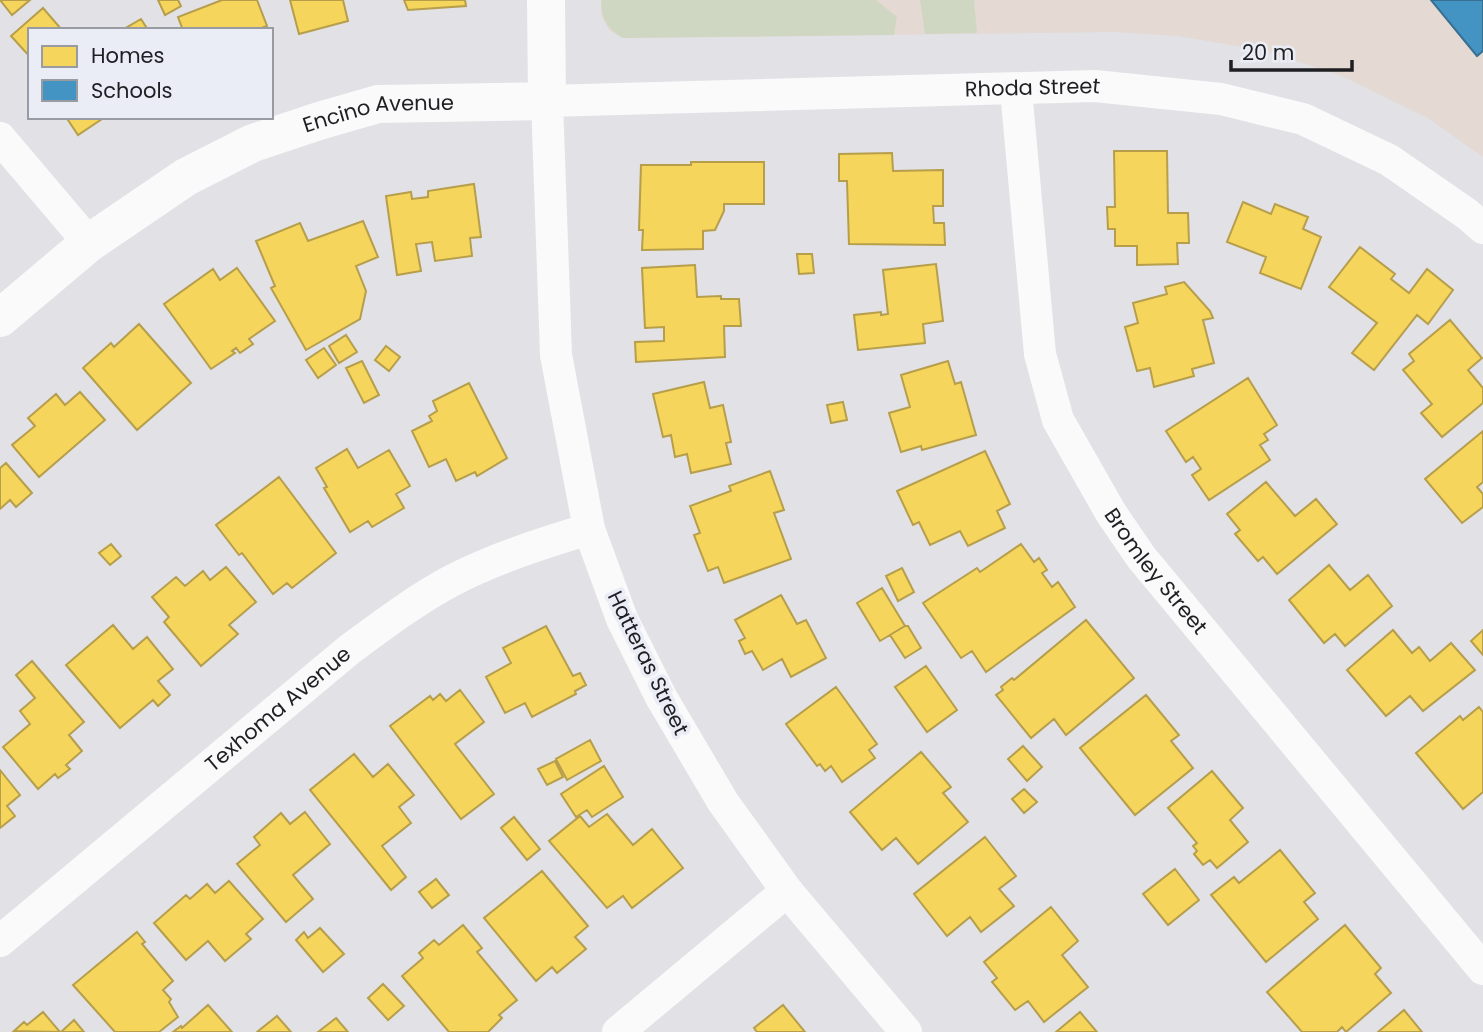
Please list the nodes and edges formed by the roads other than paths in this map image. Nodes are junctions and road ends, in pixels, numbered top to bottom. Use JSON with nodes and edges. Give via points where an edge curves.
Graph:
{"nodes":[{"id":1,"x":546,"y":0,"type":"edge"},
{"id":2,"x":1016,"y":90,"type":"junction"},
{"id":3,"x":547,"y":101,"type":"junction"},
{"id":4,"x":0,"y":138,"type":"edge"},
{"id":5,"x":1483,"y":228,"type":"edge"},
{"id":6,"x":89,"y":243,"type":"junction"},
{"id":7,"x":0,"y":318,"type":"edge"},
{"id":8,"x":589,"y":529,"type":"junction"},
{"id":9,"x":787,"y":891,"type":"junction"},
{"id":10,"x":0,"y":941,"type":"edge"},
{"id":11,"x":1483,"y":969,"type":"edge"},
{"id":12,"x":618,"y":1032,"type":"edge"},
{"id":13,"x":906,"y":1032,"type":"edge"}],
"edges":[{"from":1,"to":3,"type":"street"},
{"from":2,"to":3,"type":"street","name":"Rhoda Street"},
{"from":2,"to":5,"type":"street","name":"Rhoda Street","via":[[1095,86],[1221,99],[1303,119],[1389,160]]},
{"from":2,"to":11,"type":"street","name":"Bromley Street","via":[[1040,354],[1058,420],[1141,557]]},
{"from":3,"to":6,"type":"street","name":"Encino Avenue","via":[[378,104],[319,121],[253,143],[186,177]]},
{"from":3,"to":8,"type":"street","name":"Hatteras Street","via":[[556,355]]},
{"from":4,"to":6,"type":"street"},
{"from":6,"to":7,"type":"street","name":"Encino Avenue"},
{"from":8,"to":9,"type":"street","name":"Hatteras Street","via":[[622,619],[661,697],[723,802]]},
{"from":8,"to":10,"type":"street","name":"Texhoma Avenue","via":[[537,544],[454,580],[402,611],[350,649]]},
{"from":9,"to":12,"type":"street"},
{"from":9,"to":13,"type":"street","name":"Hatteras Street"}]}
